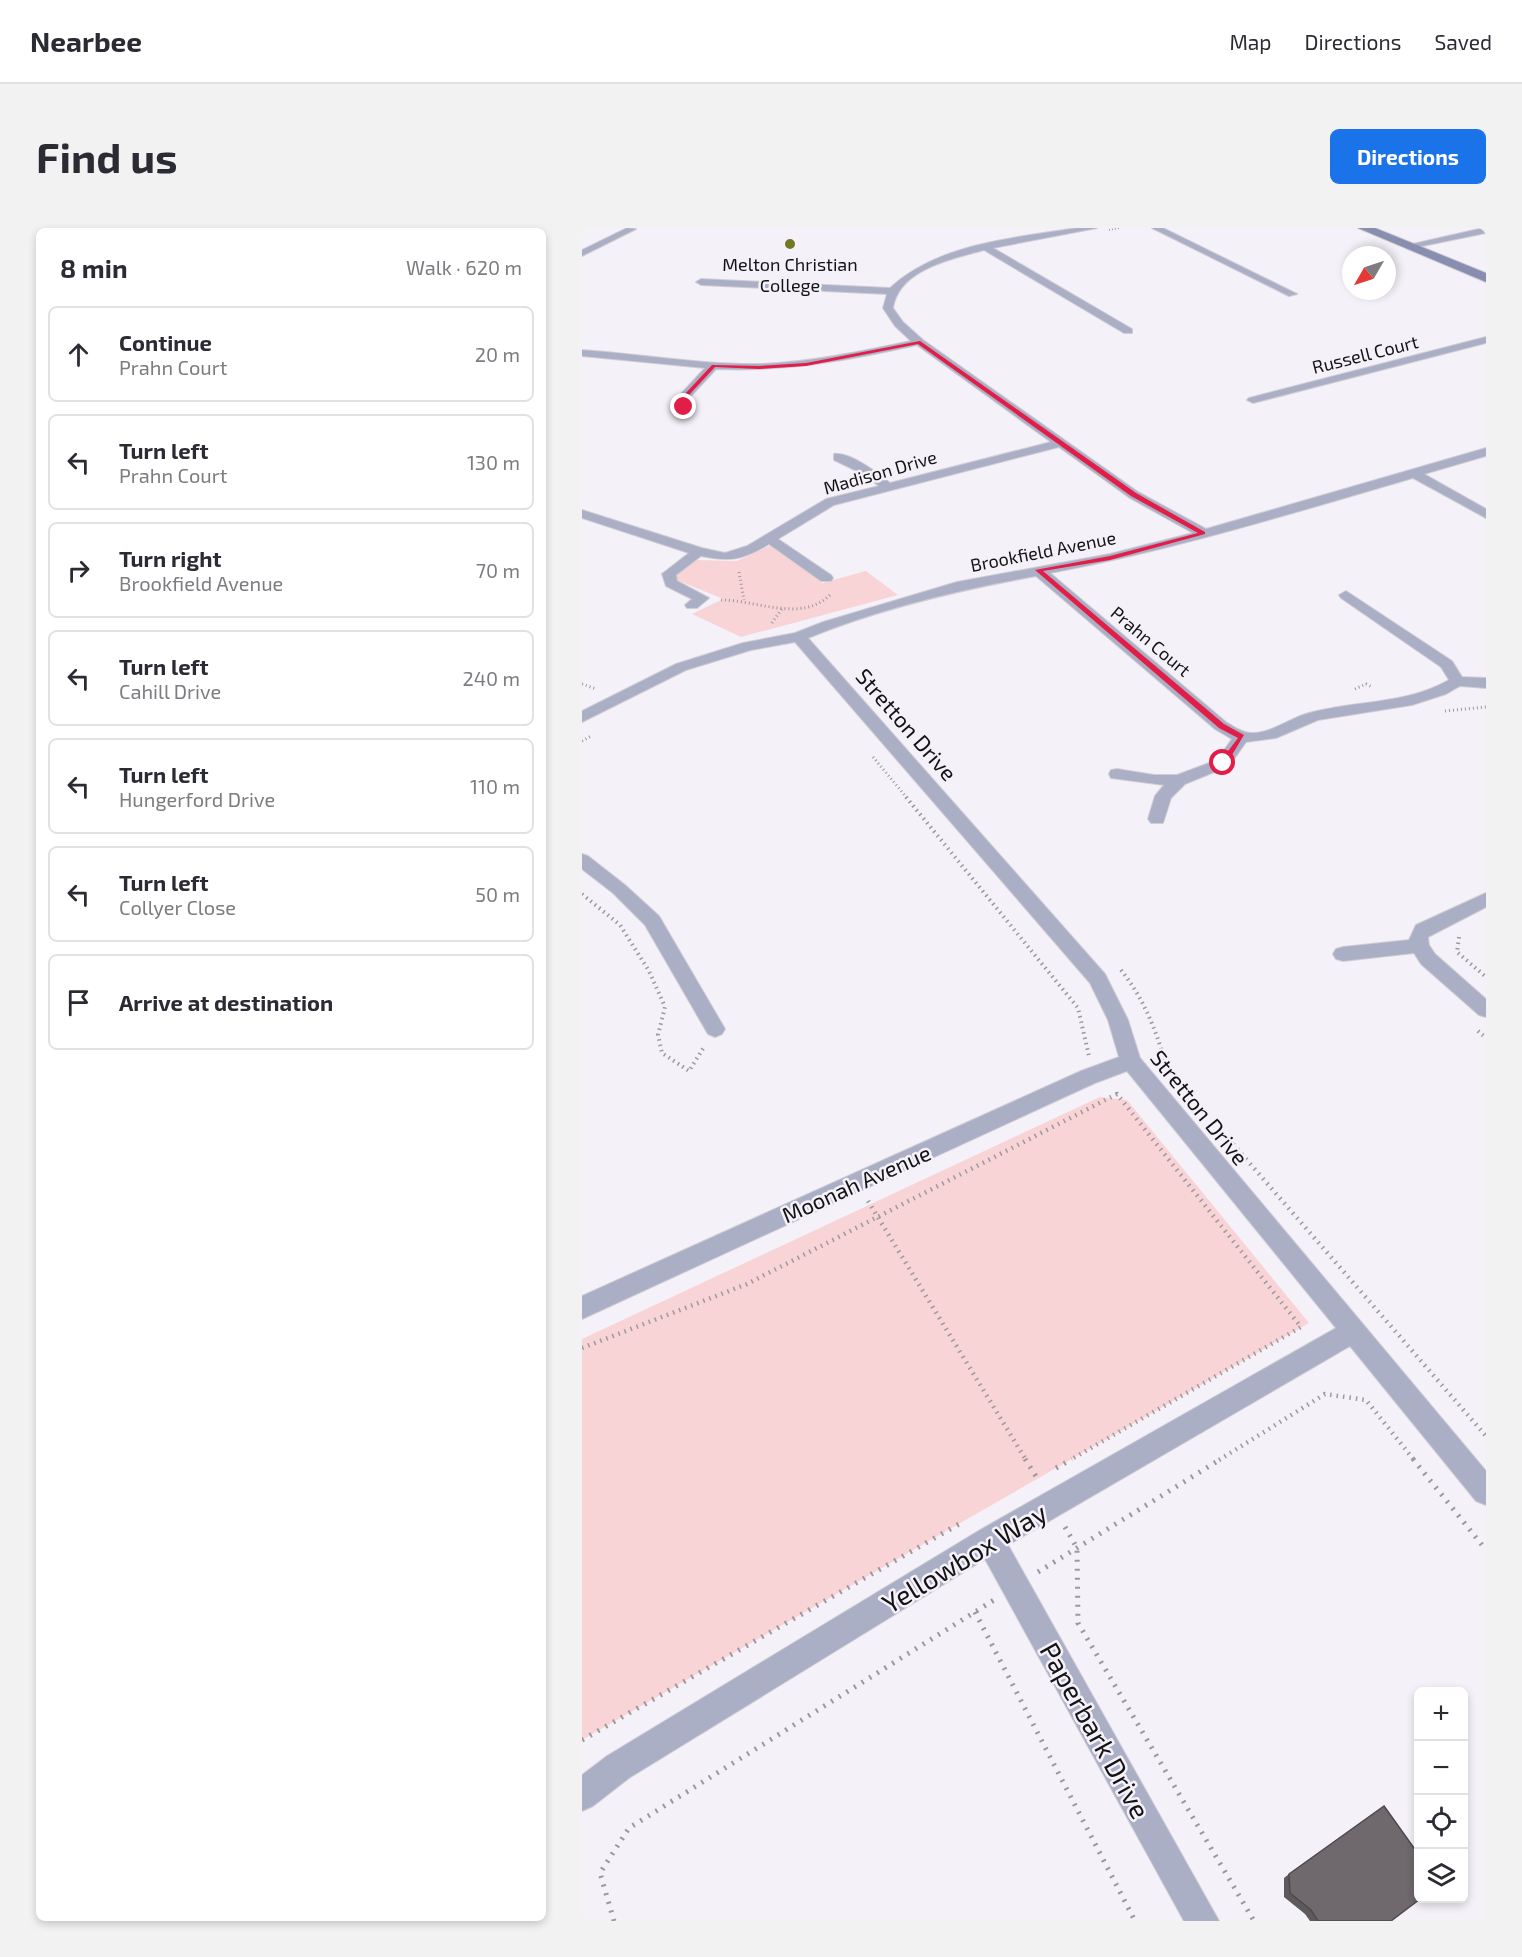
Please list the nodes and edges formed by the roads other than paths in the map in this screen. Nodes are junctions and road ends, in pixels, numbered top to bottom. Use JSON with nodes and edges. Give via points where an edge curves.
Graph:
{"nodes":[{"id":1,"x":1093,"y":228,"type":"edge"},
{"id":2,"x":1156,"y":228,"type":"edge"},
{"id":3,"x":1364,"y":228,"type":"edge"},
{"id":4,"x":632,"y":229,"type":"edge"},
{"id":5,"x":1486,"y":230,"type":"edge"},
{"id":6,"x":1408,"y":246,"type":"junction"},
{"id":7,"x":987,"y":248,"type":"junction"},
{"id":8,"x":582,"y":253,"type":"edge"},
{"id":9,"x":1486,"y":278,"type":"edge"},
{"id":10,"x":701,"y":282,"type":"dead end"},
{"id":11,"x":892,"y":291,"type":"junction"},
{"id":12,"x":1292,"y":294,"type":"dead end"},
{"id":13,"x":1128,"y":331,"type":"dead end"},
{"id":14,"x":1486,"y":339,"type":"edge"},
{"id":15,"x":919,"y":342,"type":"junction"},
{"id":16,"x":582,"y":353,"type":"edge"},
{"id":17,"x":713,"y":366,"type":"junction"},
{"id":18,"x":1253,"y":399,"type":"dead end"},
{"id":19,"x":684,"y":407,"type":"dead end"},
{"id":20,"x":1060,"y":443,"type":"junction"},
{"id":21,"x":1486,"y":452,"type":"edge"},
{"id":22,"x":838,"y":457,"type":"dead end"},
{"id":23,"x":1415,"y":474,"type":"junction"},
{"id":24,"x":888,"y":487,"type":"junction"},
{"id":25,"x":582,"y":514,"type":"edge"},
{"id":26,"x":1486,"y":514,"type":"edge"},
{"id":27,"x":1203,"y":533,"type":"junction"},
{"id":28,"x":769,"y":539,"type":"junction"},
{"id":29,"x":699,"y":552,"type":"junction"},
{"id":30,"x":1038,"y":570,"type":"junction"},
{"id":31,"x":826,"y":578,"type":"road end"},
{"id":32,"x":1346,"y":595,"type":"dead end"},
{"id":33,"x":692,"y":605,"type":"road end"},
{"id":34,"x":799,"y":637,"type":"junction"},
{"id":35,"x":1457,"y":681,"type":"junction"},
{"id":36,"x":1486,"y":683,"type":"edge"},
{"id":37,"x":582,"y":699,"type":"edge"},
{"id":38,"x":601,"y":706,"type":"junction"},
{"id":39,"x":582,"y":717,"type":"edge"},
{"id":40,"x":1242,"y":737,"type":"junction"},
{"id":41,"x":1118,"y":774,"type":"dead end"},
{"id":42,"x":1179,"y":780,"type":"junction"},
{"id":43,"x":1157,"y":819,"type":"dead end"},
{"id":44,"x":582,"y":860,"type":"edge"},
{"id":45,"x":1486,"y":899,"type":"edge"},
{"id":46,"x":1419,"y":946,"type":"junction"},
{"id":47,"x":1343,"y":954,"type":"dead end"},
{"id":48,"x":1486,"y":1010,"type":"edge"},
{"id":49,"x":714,"y":1029,"type":"road end"},
{"id":50,"x":1131,"y":1061,"type":"junction"},
{"id":51,"x":582,"y":1308,"type":"edge"},
{"id":52,"x":1353,"y":1331,"type":"junction"},
{"id":53,"x":1486,"y":1492,"type":"edge"},
{"id":54,"x":990,"y":1540,"type":"junction"},
{"id":55,"x":582,"y":1795,"type":"edge"},
{"id":56,"x":1202,"y":1921,"type":"edge"}],
"edges":[{"from":1,"to":7,"type":"street"},
{"from":2,"to":12,"type":"street"},
{"from":3,"to":6,"type":"street"},
{"from":4,"to":8,"type":"street"},
{"from":5,"to":6,"type":"street"},
{"from":6,"to":9,"type":"street"},
{"from":7,"to":11,"type":"street","via":[[934,263],[912,273]]},
{"from":7,"to":13,"type":"street"},
{"from":10,"to":11,"type":"street"},
{"from":11,"to":15,"type":"street","via":[[888,308]]},
{"from":14,"to":18,"type":"street","name":"Russell Court"},
{"from":15,"to":17,"type":"street","via":[[806,365]]},
{"from":15,"to":20,"type":"street"},
{"from":16,"to":17,"type":"street"},
{"from":17,"to":19,"type":"street","via":[[685,396]]},
{"from":20,"to":24,"type":"street","name":"Madison Drive"},
{"from":20,"to":27,"type":"street","via":[[1134,495]]},
{"from":21,"to":23,"type":"street","name":"Brookfield Avenue"},
{"from":22,"to":24,"type":"street"},
{"from":23,"to":26,"type":"street"},
{"from":23,"to":27,"type":"street","name":"Brookfield Avenue"},
{"from":24,"to":28,"type":"street","name":"Madison Drive","via":[[831,502]]},
{"from":25,"to":29,"type":"street","name":"Madison Drive"},
{"from":27,"to":30,"type":"street","name":"Brookfield Avenue","via":[[1110,558]]},
{"from":28,"to":29,"type":"street","name":"Madison Drive","via":[[752,549],[726,556]]},
{"from":28,"to":31,"type":"street"},
{"from":29,"to":33,"type":"street","via":[[669,574],[671,584],[702,598]]},
{"from":30,"to":34,"type":"street","name":"Brookfield Avenue","via":[[957,586]]},
{"from":30,"to":40,"type":"street","name":"Prahn Court","via":[[1221,726]]},
{"from":32,"to":35,"type":"street","via":[[1447,664]]},
{"from":34,"to":38,"type":"street","name":"Brookfield Avenue","via":[[748,646],[681,667]]},
{"from":34,"to":50,"type":"street","name":"Stretton Drive","via":[[1098,979],[1118,1020]]},
{"from":35,"to":36,"type":"street"},
{"from":35,"to":40,"type":"street","via":[[1441,692],[1385,708],[1314,716],[1269,735]]},
{"from":37,"to":38,"type":"street"},
{"from":38,"to":39,"type":"street","name":"Brookfield Avenue"},
{"from":40,"to":42,"type":"street","via":[[1223,763]]},
{"from":41,"to":42,"type":"street"},
{"from":42,"to":43,"type":"street","via":[[1163,796]]},
{"from":44,"to":49,"type":"street","via":[[652,921]]},
{"from":45,"to":46,"type":"street","via":[[1423,930]]},
{"from":46,"to":47,"type":"street"},
{"from":46,"to":48,"type":"street"},
{"from":50,"to":51,"type":"street","name":"Moonah Avenue","via":[[1088,1077]]},
{"from":50,"to":52,"type":"street","name":"Stretton Drive"},
{"from":52,"to":53,"type":"street","name":"Stretton Drive"},
{"from":52,"to":54,"type":"street","name":"Yellowbox Way"},
{"from":54,"to":55,"type":"street","name":"Yellowbox Way","via":[[618,1767]]},
{"from":54,"to":56,"type":"street","name":"Paperbark Drive"}]}
